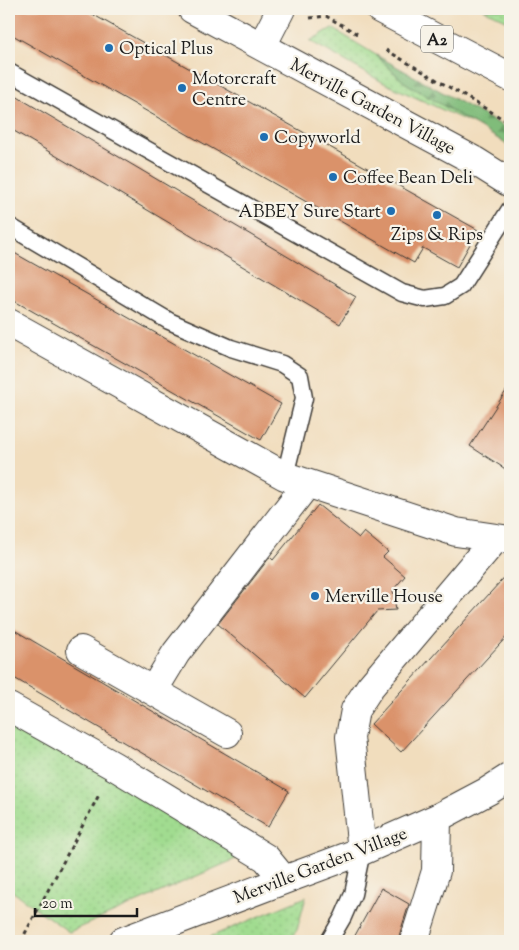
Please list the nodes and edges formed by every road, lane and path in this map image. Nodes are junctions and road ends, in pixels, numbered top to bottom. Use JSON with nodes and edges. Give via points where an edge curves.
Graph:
{"nodes":[{"id":1,"x":192,"y":9,"type":"edge"},
{"id":2,"x":280,"y":9,"type":"edge"},
{"id":3,"x":380,"y":9,"type":"edge"},
{"id":4,"x":307,"y":19,"type":"dead end"},
{"id":5,"x":362,"y":36,"type":"dead end"},
{"id":6,"x":262,"y":46,"type":"junction"},
{"id":7,"x":378,"y":46,"type":"dead end"},
{"id":8,"x":9,"y":72,"type":"edge"},
{"id":9,"x":510,"y":77,"type":"edge"},
{"id":10,"x":510,"y":123,"type":"edge"},
{"id":11,"x":510,"y":183,"type":"edge"},
{"id":12,"x":510,"y":209,"type":"edge"},
{"id":13,"x":9,"y":226,"type":"edge"},
{"id":14,"x":9,"y":323,"type":"edge"},
{"id":15,"x":296,"y":480,"type":"junction"},
{"id":16,"x":503,"y":539,"type":"edge"},
{"id":17,"x":81,"y":650,"type":"dead end"},
{"id":18,"x":152,"y":691,"type":"junction"},
{"id":19,"x":9,"y":707,"type":"edge"},
{"id":20,"x":227,"y":733,"type":"dead end"},
{"id":21,"x":114,"y":766,"type":"junction"},
{"id":22,"x":510,"y":777,"type":"edge"},
{"id":23,"x":437,"y":818,"type":"junction"},
{"id":24,"x":362,"y":851,"type":"junction"},
{"id":25,"x":284,"y":880,"type":"junction"},
{"id":26,"x":21,"y":941,"type":"edge"},
{"id":27,"x":123,"y":941,"type":"edge"},
{"id":28,"x":329,"y":941,"type":"edge"},
{"id":29,"x":414,"y":941,"type":"edge"}],
"edges":[{"from":1,"to":6,"type":"street","name":"Merville Garden Village"},
{"from":2,"to":6,"type":"street"},
{"from":3,"to":9,"type":"street","number":"A2"},
{"from":4,"to":5,"type":"path","via":[[326,16]]},
{"from":6,"to":11,"type":"street","name":"Merville Garden Village"},
{"from":7,"to":10,"type":"path"},
{"from":8,"to":12,"type":"lane","via":[[402,293],[425,300],[445,296],[461,286]]},
{"from":13,"to":15,"type":"lane","via":[[169,321],[232,348],[282,364],[300,376],[304,398]]},
{"from":14,"to":15,"type":"street"},
{"from":15,"to":16,"type":"street","via":[[456,532]]},
{"from":15,"to":18,"type":"street"},
{"from":16,"to":24,"type":"street","via":[[370,687],[354,710],[350,737]]},
{"from":17,"to":18,"type":"street"},
{"from":18,"to":20,"type":"street"},
{"from":19,"to":21,"type":"street"},
{"from":21,"to":25,"type":"street","via":[[266,858]]},
{"from":21,"to":26,"type":"path"},
{"from":22,"to":23,"type":"street","name":"Merville Garden Village"},
{"from":23,"to":24,"type":"street","name":"Merville Garden Village"},
{"from":23,"to":29,"type":"street","via":[[436,871]]},
{"from":24,"to":25,"type":"street","name":"Merville Garden Village"},
{"from":24,"to":28,"type":"lane","via":[[353,894]]},
{"from":25,"to":27,"type":"street","name":"Merville Garden Village"}]}
